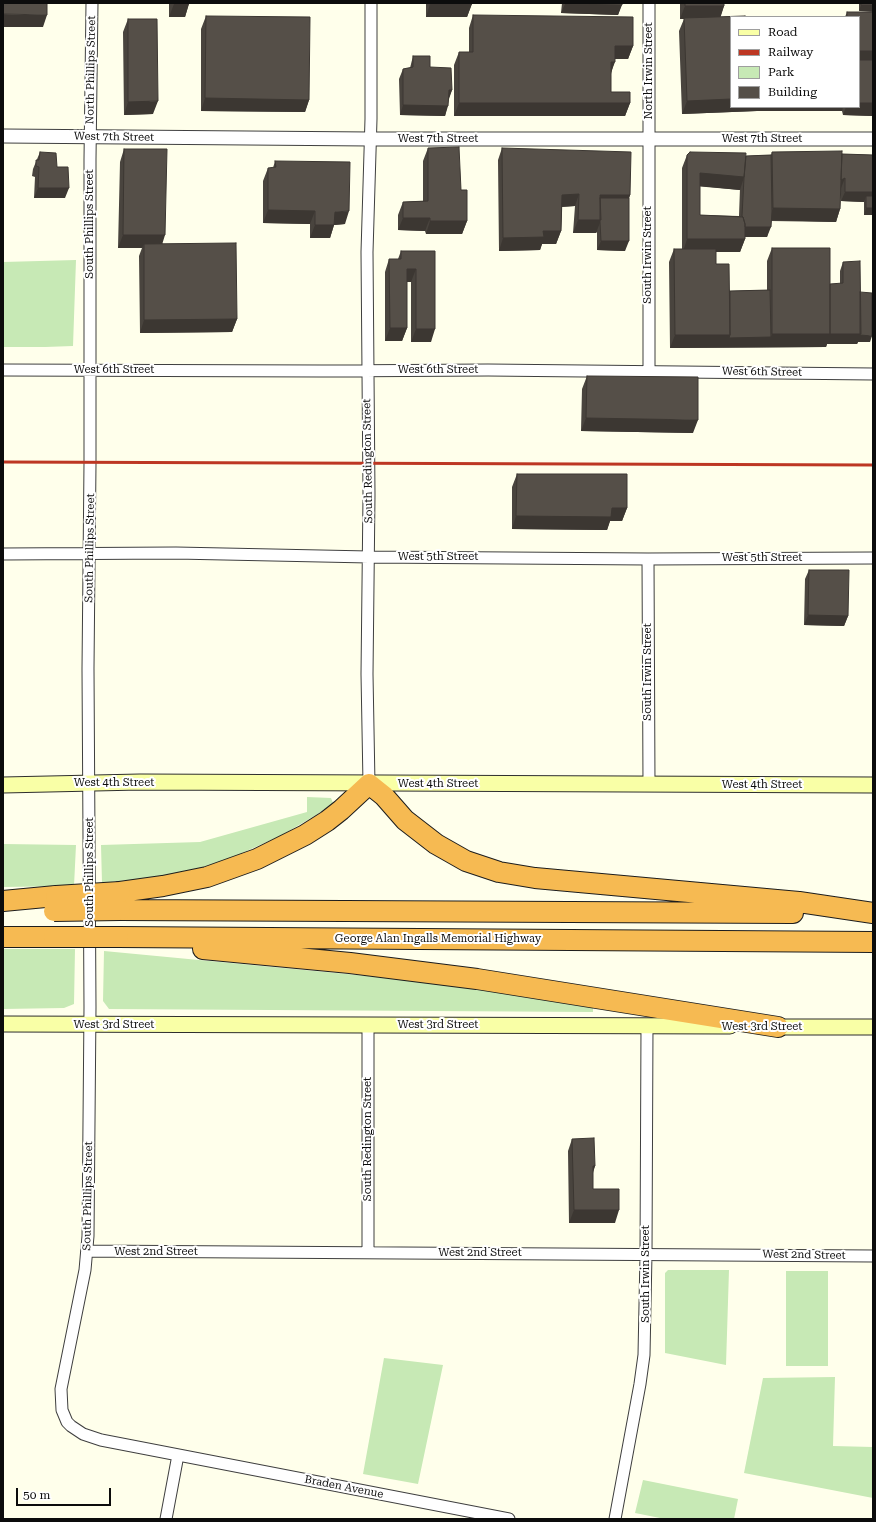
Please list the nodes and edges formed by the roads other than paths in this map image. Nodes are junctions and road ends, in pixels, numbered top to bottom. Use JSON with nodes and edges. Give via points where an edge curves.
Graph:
{"nodes":[{"id":1,"x":92,"y":3,"type":"edge"},
{"id":2,"x":371,"y":3,"type":"edge"},
{"id":3,"x":649,"y":3,"type":"edge"},
{"id":4,"x":3,"y":136,"type":"edge"},
{"id":5,"x":90,"y":137,"type":"junction"},
{"id":6,"x":370,"y":139,"type":"junction"},
{"id":7,"x":649,"y":139,"type":"junction"},
{"id":8,"x":873,"y":139,"type":"edge"},
{"id":9,"x":3,"y":370,"type":"edge"},
{"id":10,"x":90,"y":370,"type":"junction"},
{"id":11,"x":367,"y":370,"type":"junction"},
{"id":12,"x":648,"y":371,"type":"junction"},
{"id":13,"x":873,"y":374,"type":"edge"},
{"id":14,"x":3,"y":554,"type":"edge"},
{"id":15,"x":90,"y":554,"type":"junction"},
{"id":16,"x":369,"y":557,"type":"junction"},
{"id":17,"x":873,"y":558,"type":"edge"},
{"id":18,"x":648,"y":559,"type":"junction"},
{"id":19,"x":90,"y":782,"type":"junction"},
{"id":20,"x":369,"y":784,"type":"junction"},
{"id":21,"x":3,"y":785,"type":"edge"},
{"id":22,"x":649,"y":785,"type":"junction"},
{"id":23,"x":873,"y":785,"type":"edge"},
{"id":24,"x":3,"y":901,"type":"edge"},
{"id":25,"x":120,"y":901,"type":"junction"},
{"id":26,"x":55,"y":903,"type":"junction"},
{"id":27,"x":3,"y":911,"type":"edge"},
{"id":28,"x":873,"y":913,"type":"edge"},
{"id":29,"x":3,"y":937,"type":"edge"},
{"id":30,"x":121,"y":937,"type":"junction"},
{"id":31,"x":873,"y":942,"type":"edge"},
{"id":32,"x":3,"y":1024,"type":"edge"},
{"id":33,"x":90,"y":1024,"type":"junction"},
{"id":34,"x":368,"y":1025,"type":"junction"},
{"id":35,"x":647,"y":1026,"type":"junction"},
{"id":36,"x":778,"y":1027,"type":"junction"},
{"id":37,"x":873,"y":1027,"type":"edge"},
{"id":38,"x":87,"y":1251,"type":"junction"},
{"id":39,"x":368,"y":1253,"type":"junction"},
{"id":40,"x":646,"y":1254,"type":"junction"},
{"id":41,"x":873,"y":1256,"type":"edge"},
{"id":42,"x":178,"y":1455,"type":"junction"},
{"id":43,"x":166,"y":1519,"type":"edge"},
{"id":44,"x":509,"y":1519,"type":"edge"},
{"id":45,"x":615,"y":1519,"type":"edge"}],
"edges":[{"from":1,"to":5,"type":"street","name":"North Phillips Street"},
{"from":2,"to":6,"type":"street","name":"South Redington Street"},
{"from":3,"to":7,"type":"street","name":"North Irwin Street"},
{"from":4,"to":5,"type":"street","name":"West 7th Street"},
{"from":5,"to":6,"type":"street","name":"West 7th Street"},
{"from":5,"to":10,"type":"street","name":"South Phillips Street"},
{"from":6,"to":7,"type":"street","name":"West 7th Street"},
{"from":6,"to":11,"type":"street","name":"South Redington Street"},
{"from":7,"to":8,"type":"street","name":"West 7th Street"},
{"from":7,"to":12,"type":"street","name":"South Irwin Street"},
{"from":9,"to":10,"type":"street","name":"West 6th Street"},
{"from":10,"to":11,"type":"street","name":"West 6th Street"},
{"from":10,"to":15,"type":"street","name":"South Phillips Street"},
{"from":11,"to":12,"type":"street","name":"West 6th Street"},
{"from":11,"to":16,"type":"street","name":"South Redington Street"},
{"from":12,"to":13,"type":"street","name":"West 6th Street"},
{"from":14,"to":15,"type":"street","name":"West 5th Street"},
{"from":15,"to":16,"type":"street","name":"West 5th Street"},
{"from":15,"to":19,"type":"street","name":"South Phillips Street"},
{"from":16,"to":18,"type":"street","name":"West 5th Street"},
{"from":16,"to":20,"type":"street","name":"South Redington Street"},
{"from":17,"to":18,"type":"street","name":"West 5th Street"},
{"from":18,"to":22,"type":"street","name":"South Irwin Street"},
{"from":19,"to":20,"type":"main road","name":"West 4th Street"},
{"from":19,"to":21,"type":"main road","name":"West 4th Street"},
{"from":19,"to":33,"type":"street","name":"South Phillips Street"},
{"from":20,"to":22,"type":"main road","name":"West 4th Street"},
{"from":20,"to":25,"type":"highway","via":[[327,821],[257,859],[206,877],[164,886]]},
{"from":20,"to":28,"type":"highway","via":[[384,796],[405,820],[436,844],[466,861],[499,872],[535,878],[799,902]]},
{"from":22,"to":23,"type":"main road","name":"West 4th Street"},
{"from":24,"to":26,"type":"highway"},
{"from":25,"to":26,"type":"highway","bridge":true},
{"from":25,"to":28,"type":"highway"},
{"from":26,"to":27,"type":"highway"},
{"from":29,"to":30,"type":"highway","name":"George Alan Ingalls Memorial Highway","bridge":true},
{"from":30,"to":31,"type":"highway","name":"George Alan Ingalls Memorial Highway"},
{"from":30,"to":36,"type":"highway","via":[[188,948],[477,979]]},
{"from":32,"to":33,"type":"main road","name":"West 3rd Street"},
{"from":33,"to":34,"type":"main road","name":"West 3rd Street"},
{"from":33,"to":38,"type":"street","name":"South Phillips Street"},
{"from":34,"to":35,"type":"main road","name":"West 3rd Street"},
{"from":34,"to":39,"type":"street","name":"South Redington Street"},
{"from":35,"to":36,"type":"main road","name":"West 3rd Street"},
{"from":35,"to":40,"type":"street","name":"South Irwin Street"},
{"from":36,"to":37,"type":"main road","name":"West 3rd Street"},
{"from":38,"to":39,"type":"street","name":"West 2nd Street"},
{"from":38,"to":42,"type":"street","name":"South Phillips Street","via":[[61,1389],[64,1416],[71,1426],[83,1434]]},
{"from":39,"to":40,"type":"street","name":"West 2nd Street"},
{"from":40,"to":41,"type":"street","name":"West 2nd Street"},
{"from":40,"to":45,"type":"street","name":"South Irwin Street","via":[[646,1333],[643,1368]]},
{"from":42,"to":43,"type":"street"},
{"from":42,"to":44,"type":"street","name":"Braden Avenue"}]}
